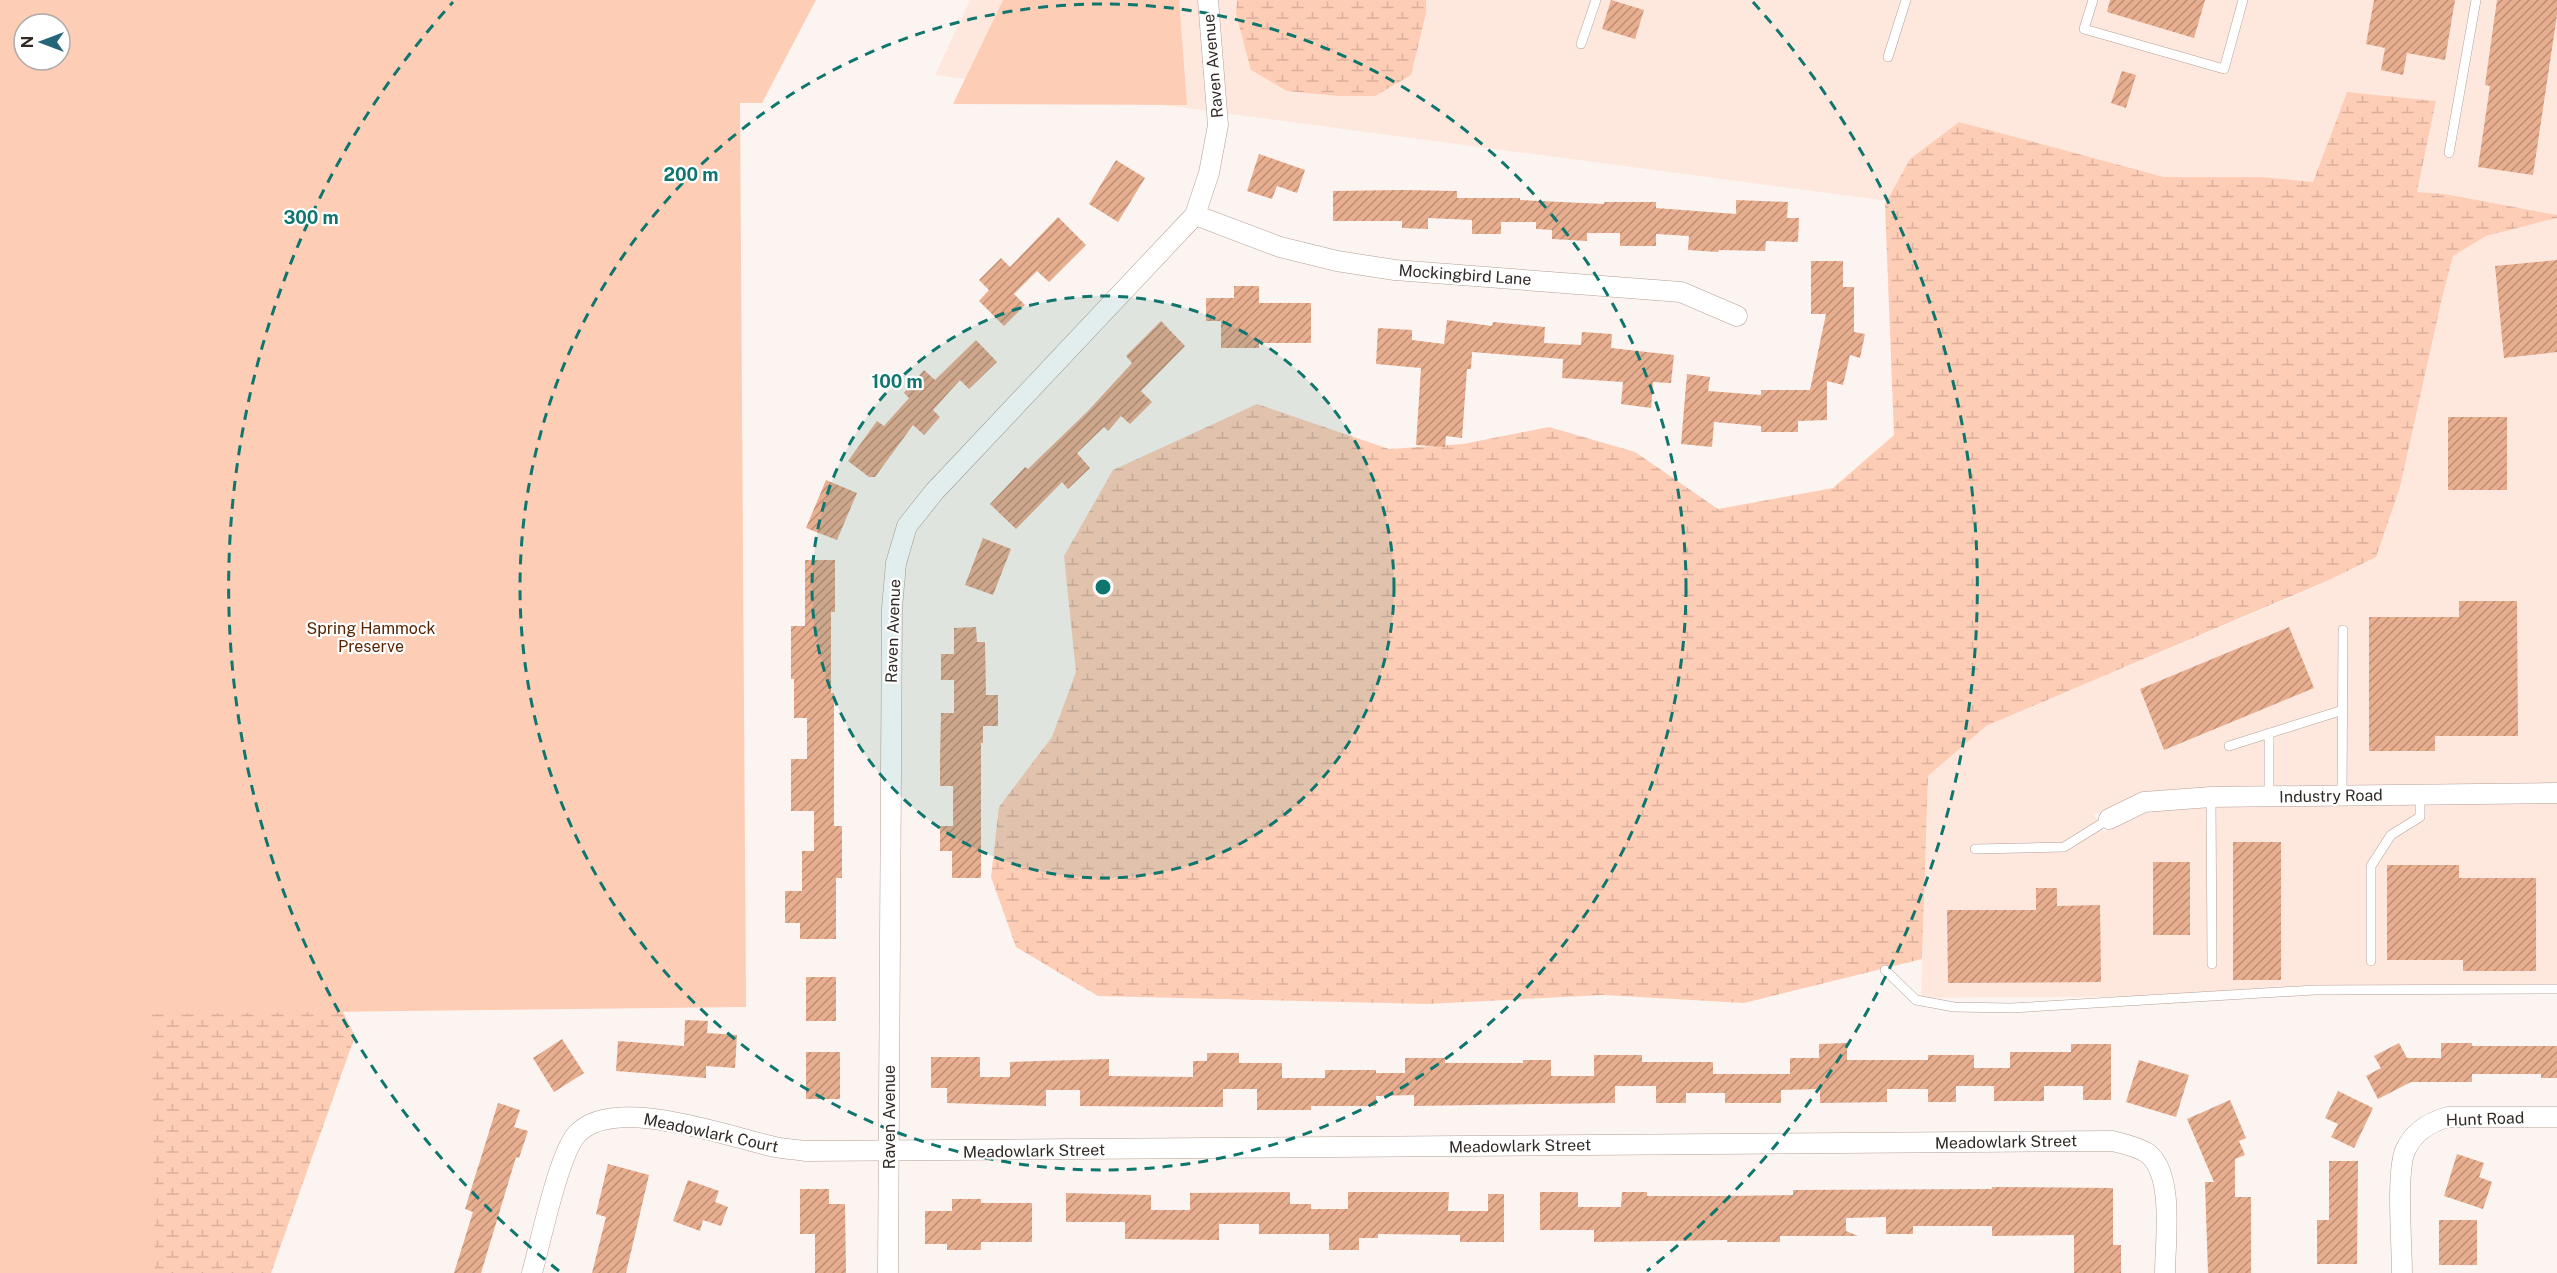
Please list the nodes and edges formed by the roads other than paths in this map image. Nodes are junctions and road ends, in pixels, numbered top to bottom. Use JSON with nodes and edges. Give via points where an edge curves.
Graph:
{"nodes":[{"id":1,"x":1208,"y":0,"type":"edge"},
{"id":2,"x":1596,"y":0,"type":"edge"},
{"id":3,"x":1906,"y":0,"type":"edge"},
{"id":4,"x":2093,"y":0,"type":"edge"},
{"id":5,"x":2243,"y":0,"type":"edge"},
{"id":6,"x":2476,"y":0,"type":"edge"},
{"id":7,"x":1581,"y":44,"type":"dead end"},
{"id":8,"x":1888,"y":57,"type":"dead end"},
{"id":9,"x":2449,"y":153,"type":"dead end"},
{"id":10,"x":1195,"y":215,"type":"junction"},
{"id":11,"x":1737,"y":316,"type":"dead end"},
{"id":12,"x":2343,"y":630,"type":"dead end"},
{"id":13,"x":2343,"y":710,"type":"junction"},
{"id":14,"x":2269,"y":733,"type":"junction"},
{"id":15,"x":2229,"y":746,"type":"dead end"},
{"id":16,"x":2557,"y":793,"type":"edge"},
{"id":17,"x":2420,"y":795,"type":"junction"},
{"id":18,"x":2268,"y":796,"type":"junction"},
{"id":19,"x":2342,"y":796,"type":"junction"},
{"id":20,"x":2211,"y":797,"type":"junction"},
{"id":21,"x":2109,"y":819,"type":"joint"},
{"id":22,"x":1975,"y":849,"type":"dead end"},
{"id":23,"x":2371,"y":961,"type":"dead end"},
{"id":24,"x":2212,"y":964,"type":"dead end"},
{"id":25,"x":1885,"y":970,"type":"dead end"},
{"id":26,"x":2557,"y":989,"type":"edge"},
{"id":27,"x":2557,"y":1117,"type":"edge"},
{"id":28,"x":888,"y":1152,"type":"junction"},
{"id":29,"x":532,"y":1273,"type":"edge"},
{"id":30,"x":888,"y":1273,"type":"edge"},
{"id":31,"x":2165,"y":1273,"type":"edge"},
{"id":32,"x":2402,"y":1273,"type":"edge"}],
"edges":[{"from":1,"to":10,"type":"street","name":"Raven Avenue","via":[[1218,125],[1209,173]]},
{"from":2,"to":7,"type":"lane"},
{"from":3,"to":8,"type":"lane"},
{"from":4,"to":5,"type":"lane","via":[[2084,29],[2224,69]]},
{"from":6,"to":9,"type":"lane"},
{"from":10,"to":11,"type":"street","name":"Mockingbird Lane","via":[[1280,247],[1337,261],[1395,270],[1681,292]]},
{"from":10,"to":28,"type":"street","name":"Raven Avenue","via":[[934,492],[907,526],[896,563],[892,608]]},
{"from":12,"to":13,"type":"lane"},
{"from":13,"to":14,"type":"lane"},
{"from":13,"to":19,"type":"lane"},
{"from":14,"to":15,"type":"lane"},
{"from":14,"to":18,"type":"lane"},
{"from":16,"to":17,"type":"street","name":"Industry Road"},
{"from":17,"to":19,"type":"street","name":"Industry Road"},
{"from":17,"to":23,"type":"lane","via":[[2420,817],[2391,835],[2371,866]]},
{"from":18,"to":19,"type":"street","name":"Industry Road"},
{"from":18,"to":20,"type":"street","name":"Industry Road"},
{"from":20,"to":21,"type":"street","name":"Industry Road","via":[[2144,802]]},
{"from":20,"to":24,"type":"lane"},
{"from":21,"to":22,"type":"lane","via":[[2064,847]]},
{"from":25,"to":26,"type":"lane","via":[[1916,1000],[1954,1007],[2011,1008],[2315,990]]},
{"from":27,"to":32,"type":"street","name":"Hunt Road","via":[[2448,1117],[2433,1121],[2417,1133],[2405,1150],[2401,1172]]},
{"from":28,"to":29,"type":"street","name":"Meadowlark Court","via":[[778,1147],[664,1120],[628,1116],[596,1121],[576,1134],[565,1154]]},
{"from":28,"to":30,"type":"street","name":"Raven Avenue"},
{"from":28,"to":31,"type":"street","name":"Meadowlark Street","via":[[2112,1140],[2148,1154],[2160,1169],[2165,1185]]}]}
